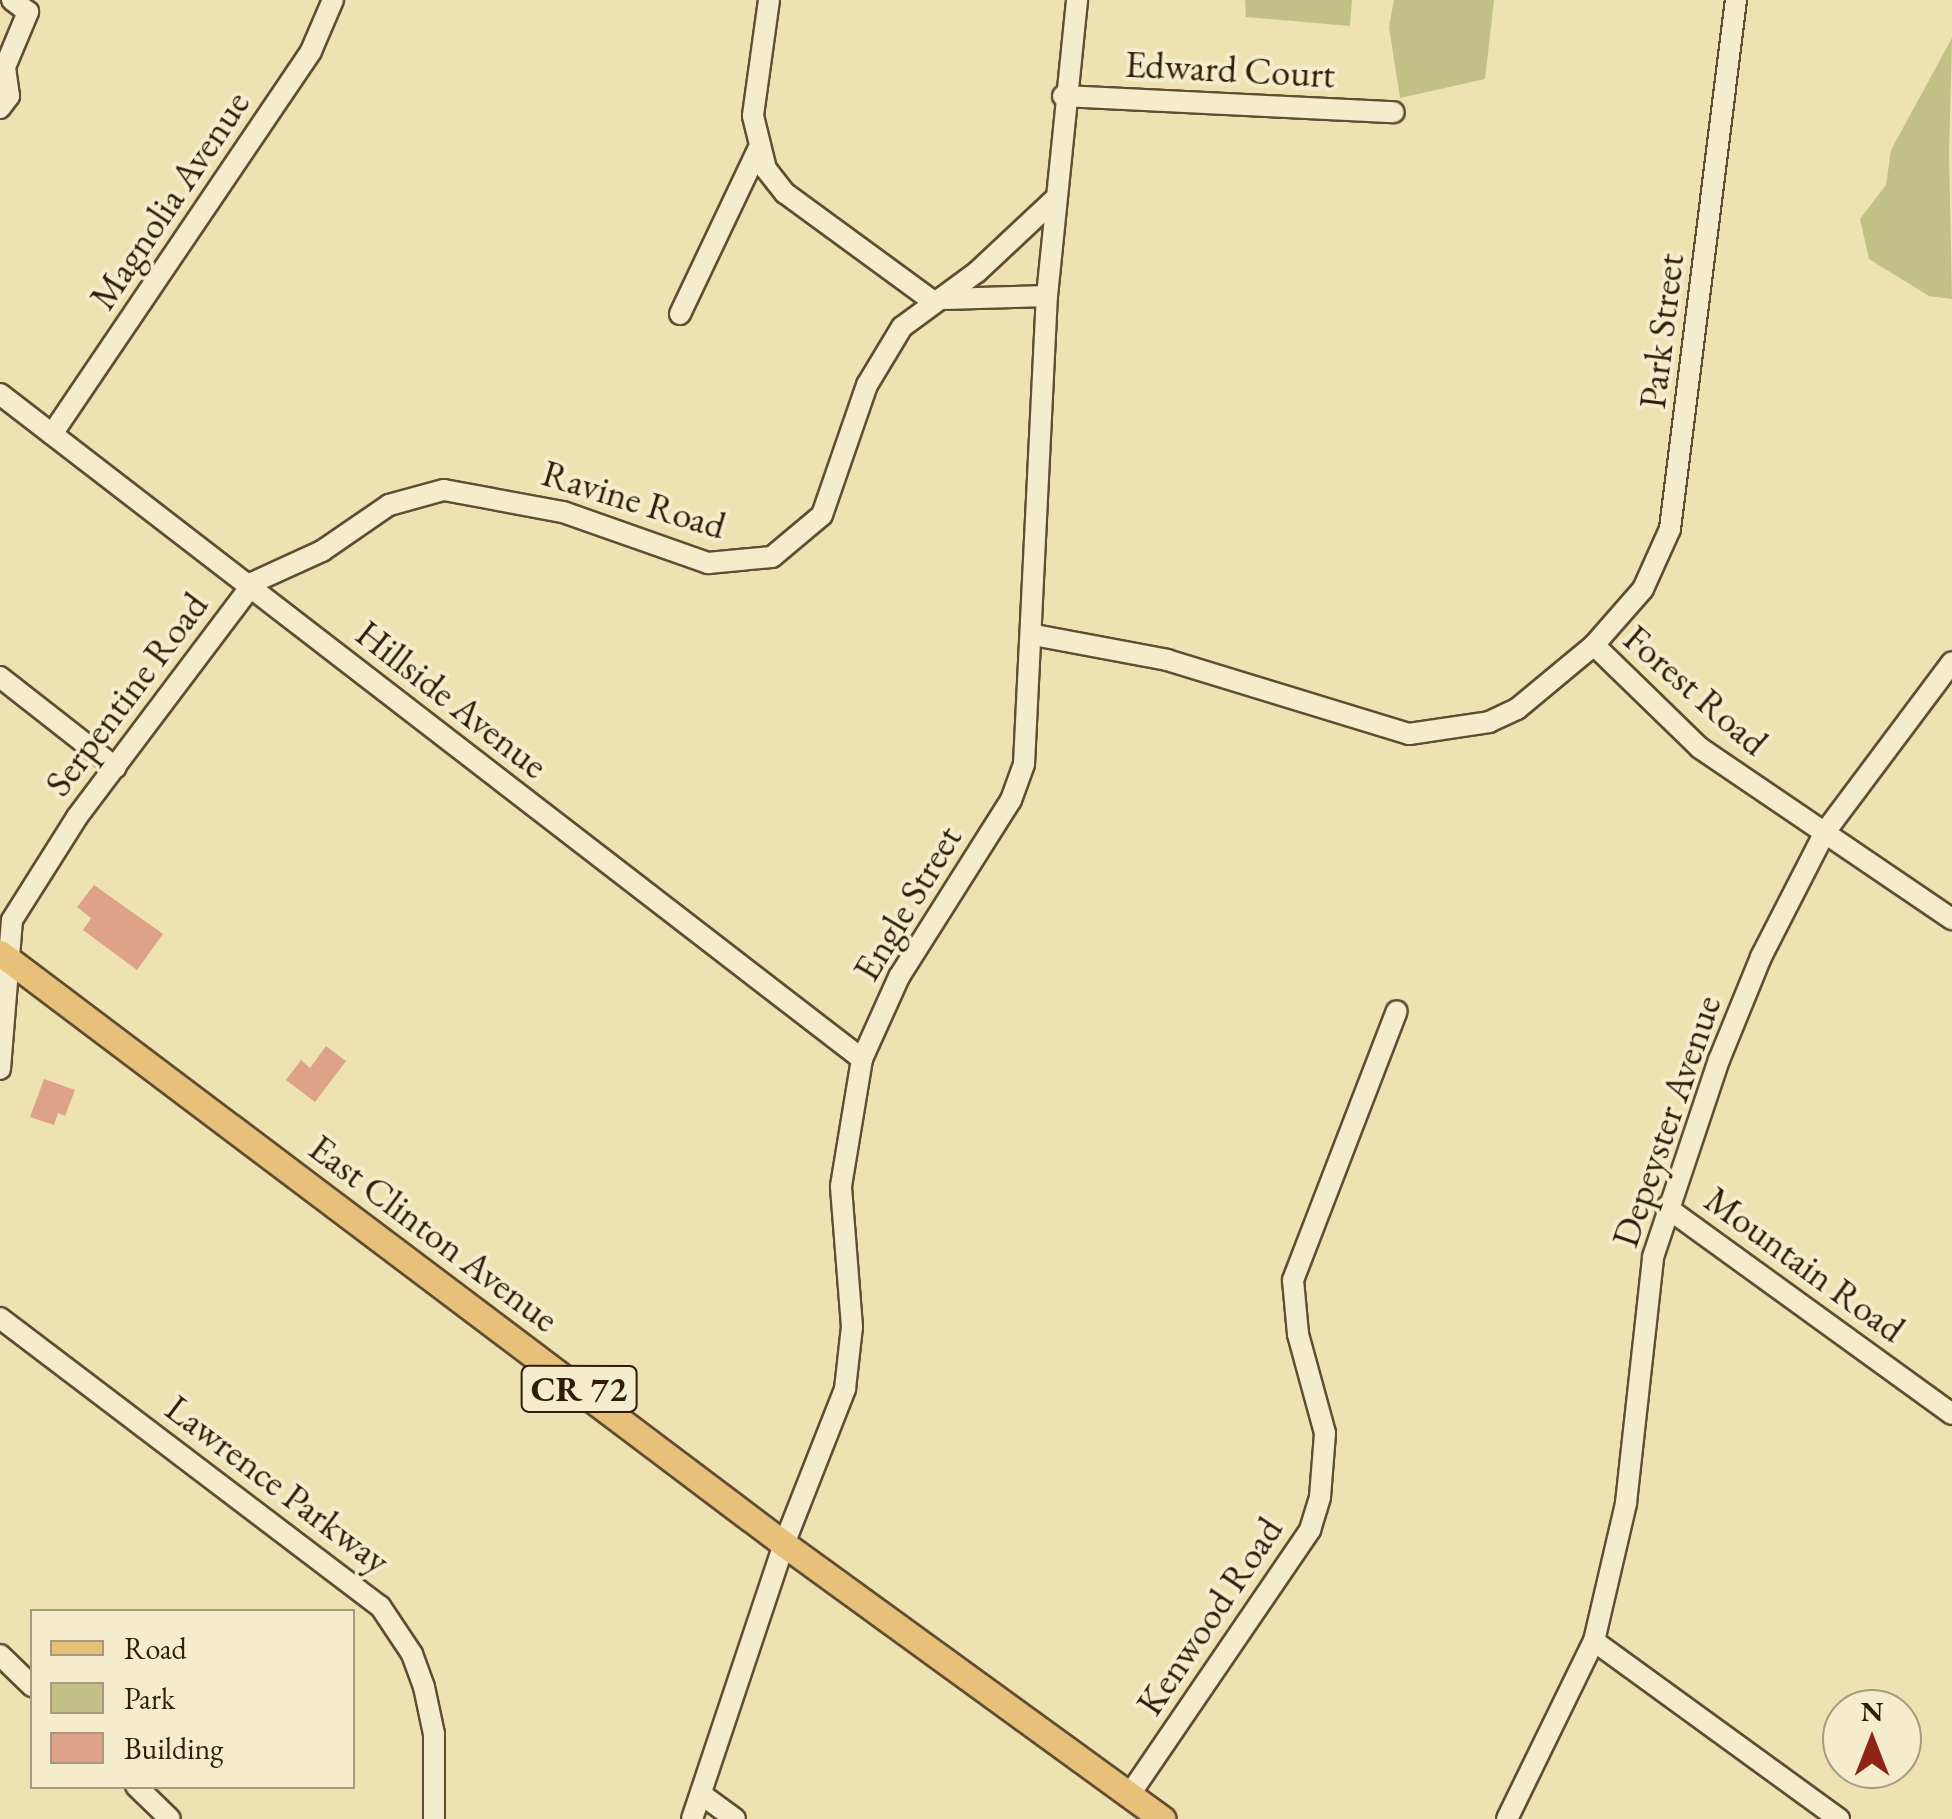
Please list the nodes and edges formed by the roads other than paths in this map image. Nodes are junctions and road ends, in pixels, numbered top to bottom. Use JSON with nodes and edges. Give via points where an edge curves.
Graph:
{"nodes":[{"id":1,"x":12,"y":0,"type":"edge"},
{"id":2,"x":334,"y":0,"type":"edge"},
{"id":3,"x":769,"y":0,"type":"edge"},
{"id":4,"x":1077,"y":0,"type":"edge"},
{"id":5,"x":1736,"y":0,"type":"edge"},
{"id":6,"x":1063,"y":96,"type":"junction"},
{"id":7,"x":0,"y":108,"type":"edge"},
{"id":8,"x":1394,"y":112,"type":"dead end"},
{"id":9,"x":758,"y":150,"type":"junction"},
{"id":10,"x":1054,"y":200,"type":"junction"},
{"id":11,"x":1046,"y":296,"type":"junction"},
{"id":12,"x":934,"y":302,"type":"junction"},
{"id":13,"x":680,"y":314,"type":"dead end"},
{"id":14,"x":0,"y":394,"type":"edge"},
{"id":15,"x":52,"y":434,"type":"junction"},
{"id":16,"x":249,"y":587,"type":"junction"},
{"id":17,"x":1034,"y":635,"type":"junction"},
{"id":18,"x":1594,"y":646,"type":"junction"},
{"id":19,"x":1952,"y":662,"type":"edge"},
{"id":20,"x":0,"y":677,"type":"edge"},
{"id":21,"x":116,"y":768,"type":"junction"},
{"id":22,"x":1825,"y":832,"type":"junction"},
{"id":23,"x":1952,"y":918,"type":"edge"},
{"id":24,"x":5,"y":957,"type":"edge"},
{"id":25,"x":1397,"y":1012,"type":"dead end"},
{"id":26,"x":862,"y":1059,"type":"junction"},
{"id":27,"x":0,"y":1069,"type":"edge"},
{"id":28,"x":1666,"y":1207,"type":"junction"},
{"id":29,"x":0,"y":1318,"type":"edge"},
{"id":30,"x":1952,"y":1414,"type":"edge"},
{"id":31,"x":784,"y":1544,"type":"junction"},
{"id":32,"x":1594,"y":1640,"type":"junction"},
{"id":33,"x":0,"y":1655,"type":"edge"},
{"id":34,"x":30,"y":1684,"type":"edge"},
{"id":35,"x":139,"y":1789,"type":"edge"},
{"id":36,"x":702,"y":1794,"type":"junction"},
{"id":37,"x":1130,"y":1794,"type":"junction"},
{"id":38,"x":170,"y":1819,"type":"edge"},
{"id":39,"x":434,"y":1819,"type":"edge"},
{"id":40,"x":692,"y":1819,"type":"edge"},
{"id":41,"x":734,"y":1819,"type":"edge"},
{"id":42,"x":1163,"y":1819,"type":"edge"},
{"id":43,"x":1508,"y":1819,"type":"edge"},
{"id":44,"x":1838,"y":1819,"type":"edge"}],
"edges":[{"from":1,"to":7,"type":"street","via":[[28,12],[5,67],[9,96]]},
{"from":2,"to":15,"type":"street","name":"Magnolia Avenue","via":[[310,51]]},
{"from":3,"to":9,"type":"street","via":[[754,116]]},
{"from":4,"to":6,"type":"street","name":"Engle Street"},
{"from":5,"to":18,"type":"street","name":"Park Street","via":[[1670,529],[1643,589]]},
{"from":6,"to":8,"type":"street","name":"Edward Court"},
{"from":6,"to":10,"type":"street","name":"Engle Street"},
{"from":9,"to":12,"type":"street","via":[[785,192]]},
{"from":9,"to":13,"type":"street"},
{"from":10,"to":11,"type":"street","name":"Engle Street"},
{"from":10,"to":12,"type":"street","name":"Ravine Road"},
{"from":11,"to":12,"type":"street","via":[[976,293]]},
{"from":11,"to":17,"type":"street","name":"Engle Street"},
{"from":12,"to":16,"type":"street","name":"Ravine Road","via":[[902,327],[867,385],[822,515],[772,557],[708,563],[563,512],[444,490],[389,505],[322,551]]},
{"from":14,"to":15,"type":"street","name":"Hillside Avenue"},
{"from":15,"to":16,"type":"street","name":"Hillside Avenue"},
{"from":16,"to":21,"type":"street","name":"Serpentine Road"},
{"from":16,"to":26,"type":"street","name":"Hillside Avenue"},
{"from":17,"to":18,"type":"street","name":"Forest Road","via":[[1168,660],[1409,734],[1490,722]]},
{"from":17,"to":26,"type":"street","name":"Engle Street","via":[[1030,728],[1011,800],[899,977]]},
{"from":18,"to":22,"type":"street","name":"Forest Road","via":[[1700,748]]},
{"from":19,"to":22,"type":"street","name":"Depeyster Avenue"},
{"from":20,"to":21,"type":"street"},
{"from":21,"to":24,"type":"street","name":"Serpentine Road","via":[[12,920]]},
{"from":22,"to":23,"type":"street","name":"Forest Road"},
{"from":22,"to":28,"type":"street","name":"Depeyster Avenue","via":[[1760,957]]},
{"from":24,"to":27,"type":"street","name":"Serpentine Road"},
{"from":24,"to":31,"type":"main road","name":"East Clinton Avenue","number":"CR 72"},
{"from":25,"to":37,"type":"street","name":"Kenwood Road","via":[[1293,1280],[1298,1334],[1325,1432],[1310,1530]]},
{"from":26,"to":31,"type":"street","name":"Engle Street","via":[[840,1186],[851,1358],[824,1448]]},
{"from":28,"to":30,"type":"street","name":"Mountain Road"},
{"from":28,"to":32,"type":"street","name":"Depeyster Avenue","via":[[1645,1310],[1626,1503]]},
{"from":29,"to":39,"type":"street","name":"Lawrence Parkway","via":[[380,1606],[424,1687],[434,1734]]},
{"from":31,"to":36,"type":"street","name":"Engle Street"},
{"from":31,"to":37,"type":"main road","name":"East Clinton Avenue","number":"CR 72"},
{"from":32,"to":43,"type":"street","name":"Depeyster Avenue"},
{"from":32,"to":44,"type":"street"},
{"from":33,"to":34,"type":"street"},
{"from":35,"to":38,"type":"street"},
{"from":36,"to":40,"type":"street","name":"Engle Street"},
{"from":36,"to":41,"type":"street"},
{"from":37,"to":42,"type":"main road","name":"East Clinton Avenue","number":"CR 72"}]}
